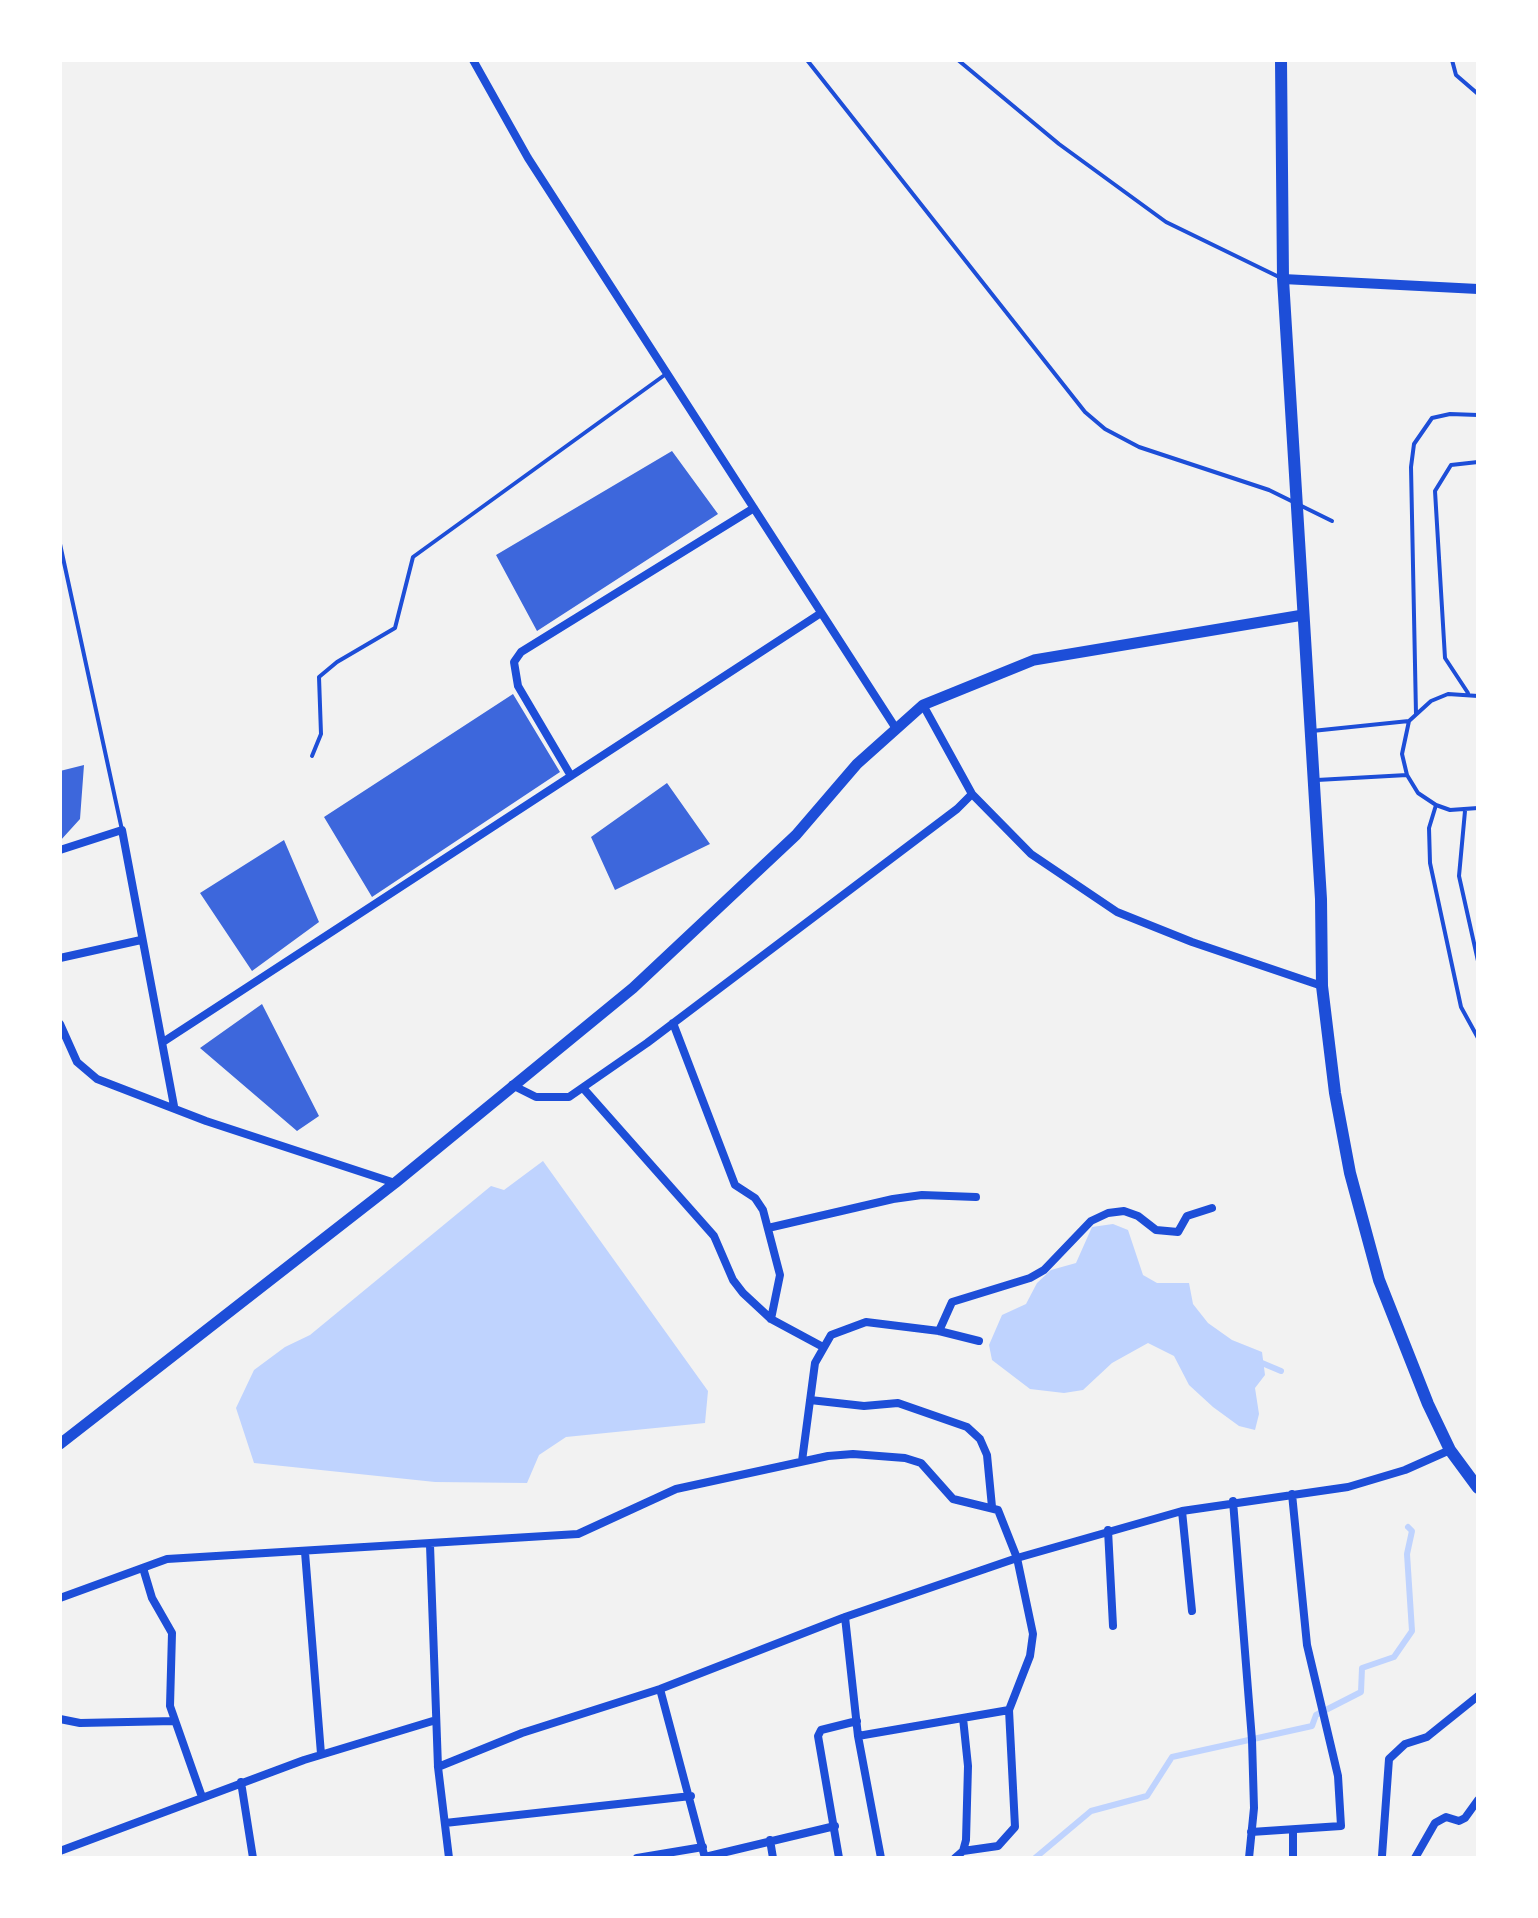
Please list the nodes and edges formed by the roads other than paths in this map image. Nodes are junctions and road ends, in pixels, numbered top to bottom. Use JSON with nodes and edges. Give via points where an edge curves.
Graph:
{"nodes":[{"id":1,"x":473,"y":60,"type":"edge"},
{"id":2,"x":807,"y":60,"type":"edge"},
{"id":3,"x":958,"y":60,"type":"edge"},
{"id":4,"x":1281,"y":60,"type":"edge"},
{"id":5,"x":1452,"y":60,"type":"edge"},
{"id":6,"x":1478,"y":94,"type":"edge"},
{"id":7,"x":1283,"y":279,"type":"junction"},
{"id":8,"x":1478,"y":289,"type":"edge"},
{"id":9,"x":667,"y":374,"type":"junction"},
{"id":10,"x":1478,"y":415,"type":"edge"},
{"id":11,"x":1478,"y":461,"type":"edge"},
{"id":12,"x":754,"y":508,"type":"junction"},
{"id":13,"x":1332,"y":521,"type":"dead end"},
{"id":14,"x":60,"y":544,"type":"edge"},
{"id":15,"x":821,"y":613,"type":"junction"},
{"id":16,"x":1303,"y":615,"type":"junction"},
{"id":17,"x":1468,"y":693,"type":"junction"},
{"id":18,"x":1478,"y":696,"type":"edge"},
{"id":19,"x":923,"y":705,"type":"junction"},
{"id":20,"x":1416,"y":714,"type":"junction"},
{"id":21,"x":1409,"y":721,"type":"junction"},
{"id":22,"x":895,"y":727,"type":"junction"},
{"id":23,"x":1308,"y":731,"type":"junction"},
{"id":24,"x":312,"y":756,"type":"dead end"},
{"id":25,"x":1407,"y":775,"type":"junction"},
{"id":26,"x":571,"y":776,"type":"junction"},
{"id":27,"x":1312,"y":781,"type":"junction"},
{"id":28,"x":972,"y":794,"type":"junction"},
{"id":29,"x":1436,"y":805,"type":"junction"},
{"id":30,"x":1478,"y":808,"type":"edge"},
{"id":31,"x":1465,"y":811,"type":"junction"},
{"id":32,"x":122,"y":830,"type":"junction"},
{"id":33,"x":60,"y":850,"type":"edge"},
{"id":34,"x":141,"y":940,"type":"junction"},
{"id":35,"x":60,"y":958,"type":"edge"},
{"id":36,"x":1478,"y":961,"type":"edge"},
{"id":37,"x":1322,"y":986,"type":"junction"},
{"id":38,"x":673,"y":1023,"type":"junction"},
{"id":39,"x":60,"y":1024,"type":"edge"},
{"id":40,"x":1478,"y":1038,"type":"edge"},
{"id":41,"x":163,"y":1042,"type":"junction"},
{"id":42,"x":511,"y":1085,"type":"junction"},
{"id":43,"x":583,"y":1088,"type":"junction"},
{"id":44,"x":174,"y":1106,"type":"junction"},
{"id":45,"x":395,"y":1183,"type":"junction"},
{"id":46,"x":976,"y":1197,"type":"dead end"},
{"id":47,"x":1212,"y":1208,"type":"dead end"},
{"id":48,"x":768,"y":1228,"type":"junction"},
{"id":49,"x":771,"y":1319,"type":"junction"},
{"id":50,"x":939,"y":1331,"type":"junction"},
{"id":51,"x":979,"y":1341,"type":"dead end"},
{"id":52,"x":823,"y":1347,"type":"junction"},
{"id":53,"x":810,"y":1400,"type":"junction"},
{"id":54,"x":60,"y":1444,"type":"edge"},
{"id":55,"x":1450,"y":1450,"type":"junction"},
{"id":56,"x":802,"y":1461,"type":"junction"},
{"id":57,"x":1478,"y":1488,"type":"edge"},
{"id":58,"x":1292,"y":1494,"type":"junction"},
{"id":59,"x":1233,"y":1501,"type":"junction"},
{"id":60,"x":992,"y":1507,"type":"junction"},
{"id":61,"x":1182,"y":1511,"type":"junction"},
{"id":62,"x":1108,"y":1530,"type":"junction"},
{"id":63,"x":430,"y":1545,"type":"junction"},
{"id":64,"x":305,"y":1552,"type":"junction"},
{"id":65,"x":1017,"y":1558,"type":"junction"},
{"id":66,"x":143,"y":1568,"type":"junction"},
{"id":67,"x":60,"y":1598,"type":"edge"},
{"id":68,"x":1192,"y":1611,"type":"dead end"},
{"id":69,"x":845,"y":1617,"type":"junction"},
{"id":70,"x":1113,"y":1626,"type":"dead end"},
{"id":71,"x":660,"y":1689,"type":"junction"},
{"id":72,"x":1478,"y":1696,"type":"edge"},
{"id":73,"x":1009,"y":1710,"type":"junction"},
{"id":74,"x":963,"y":1718,"type":"junction"},
{"id":75,"x":60,"y":1719,"type":"edge"},
{"id":76,"x":436,"y":1720,"type":"junction"},
{"id":77,"x":175,"y":1721,"type":"junction"},
{"id":78,"x":857,"y":1721,"type":"junction"},
{"id":79,"x":858,"y":1736,"type":"junction"},
{"id":80,"x":321,"y":1754,"type":"junction"},
{"id":81,"x":438,"y":1767,"type":"junction"},
{"id":82,"x":241,"y":1782,"type":"junction"},
{"id":83,"x":691,"y":1796,"type":"junction"},
{"id":84,"x":202,"y":1797,"type":"junction"},
{"id":85,"x":1478,"y":1800,"type":"edge"},
{"id":86,"x":445,"y":1823,"type":"junction"},
{"id":87,"x":835,"y":1826,"type":"junction"},
{"id":88,"x":1293,"y":1830,"type":"junction"},
{"id":89,"x":1251,"y":1832,"type":"junction"},
{"id":90,"x":770,"y":1840,"type":"junction"},
{"id":91,"x":703,"y":1847,"type":"junction"},
{"id":92,"x":60,"y":1851,"type":"edge"},
{"id":93,"x":963,"y":1851,"type":"junction"},
{"id":94,"x":1382,"y":1856,"type":"edge"},
{"id":95,"x":253,"y":1858,"type":"edge"},
{"id":96,"x":449,"y":1858,"type":"edge"},
{"id":97,"x":637,"y":1858,"type":"edge"},
{"id":98,"x":705,"y":1858,"type":"edge"},
{"id":99,"x":773,"y":1858,"type":"edge"},
{"id":100,"x":839,"y":1858,"type":"edge"},
{"id":101,"x":881,"y":1858,"type":"edge"},
{"id":102,"x":955,"y":1858,"type":"edge"},
{"id":103,"x":1249,"y":1858,"type":"edge"},
{"id":104,"x":1293,"y":1858,"type":"edge"},
{"id":105,"x":1415,"y":1858,"type":"edge"}],
"edges":[{"from":1,"to":9,"type":"street","via":[[528,158]]},
{"from":2,"to":13,"type":"lane","via":[[1085,412],[1139,447],[1269,490]]},
{"from":3,"to":7,"type":"lane","via":[[1059,144],[1166,222]]},
{"from":4,"to":7,"type":"main road"},
{"from":5,"to":6,"type":"lane","via":[[1456,75]]},
{"from":7,"to":8,"type":"street"},
{"from":7,"to":16,"type":"main road"},
{"from":9,"to":12,"type":"street"},
{"from":9,"to":24,"type":"lane","via":[[413,557],[395,628],[319,677],[321,734]]},
{"from":10,"to":20,"type":"lane","via":[[1432,418],[1414,444]]},
{"from":11,"to":17,"type":"lane","via":[[1451,465],[1435,491],[1445,658]]},
{"from":12,"to":15,"type":"street"},
{"from":12,"to":26,"type":"street","via":[[521,652],[514,662],[518,686]]},
{"from":14,"to":32,"type":"lane"},
{"from":15,"to":22,"type":"street"},
{"from":15,"to":26,"type":"street"},
{"from":16,"to":19,"type":"main road","via":[[1034,660]]},
{"from":16,"to":23,"type":"main road"},
{"from":17,"to":18,"type":"lane"},
{"from":17,"to":20,"type":"lane","via":[[1448,694]]},
{"from":19,"to":22,"type":"main road"},
{"from":19,"to":28,"type":"street"},
{"from":20,"to":21,"type":"lane"},
{"from":21,"to":23,"type":"lane"},
{"from":21,"to":25,"type":"lane","via":[[1402,754]]},
{"from":22,"to":42,"type":"main road","via":[[796,835],[657,966]]},
{"from":23,"to":27,"type":"main road"},
{"from":25,"to":27,"type":"lane"},
{"from":25,"to":29,"type":"lane","via":[[1418,793]]},
{"from":26,"to":41,"type":"street"},
{"from":27,"to":37,"type":"main road"},
{"from":28,"to":37,"type":"street","via":[[1031,854],[1117,912]]},
{"from":28,"to":38,"type":"street"},
{"from":29,"to":31,"type":"lane"},
{"from":29,"to":40,"type":"lane","via":[[1429,828],[1430,863],[1458,997]]},
{"from":30,"to":31,"type":"lane"},
{"from":31,"to":36,"type":"lane","via":[[1459,876]]},
{"from":32,"to":33,"type":"street"},
{"from":32,"to":34,"type":"street"},
{"from":34,"to":35,"type":"street"},
{"from":34,"to":41,"type":"street"},
{"from":37,"to":55,"type":"main road","via":[[1350,1173],[1379,1280]]},
{"from":38,"to":43,"type":"street"},
{"from":38,"to":48,"type":"street","via":[[735,1185],[755,1198]]},
{"from":39,"to":44,"type":"street","via":[[84,1071]]},
{"from":41,"to":44,"type":"street"},
{"from":42,"to":43,"type":"street","via":[[554,1100]]},
{"from":42,"to":45,"type":"main road"},
{"from":43,"to":49,"type":"street","via":[[714,1236],[733,1280]]},
{"from":44,"to":45,"type":"street"},
{"from":45,"to":54,"type":"main road"},
{"from":46,"to":48,"type":"street","via":[[893,1199]]},
{"from":47,"to":50,"type":"street","via":[[1187,1216],[1178,1232],[1156,1230],[1124,1211],[1108,1213],[1091,1221],[1030,1278],[952,1302]]},
{"from":48,"to":49,"type":"street","via":[[780,1275]]},
{"from":49,"to":52,"type":"street"},
{"from":50,"to":51,"type":"street"},
{"from":50,"to":52,"type":"street","via":[[866,1322],[831,1335]]},
{"from":52,"to":53,"type":"street"},
{"from":53,"to":56,"type":"street"},
{"from":53,"to":60,"type":"street","via":[[864,1406],[898,1403],[967,1427],[987,1455]]},
{"from":55,"to":57,"type":"main road"},
{"from":55,"to":58,"type":"street","via":[[1376,1479]]},
{"from":56,"to":60,"type":"street","via":[[853,1454],[905,1458],[921,1463],[963,1505]]},
{"from":56,"to":63,"type":"street","via":[[676,1489],[578,1534]]},
{"from":58,"to":59,"type":"street"},
{"from":58,"to":88,"type":"street","via":[[1307,1645],[1338,1776],[1341,1826]]},
{"from":59,"to":61,"type":"street"},
{"from":59,"to":89,"type":"street","via":[[1252,1740]]},
{"from":60,"to":65,"type":"street","via":[[1002,1516]]},
{"from":61,"to":62,"type":"street"},
{"from":61,"to":68,"type":"street"},
{"from":62,"to":65,"type":"street"},
{"from":62,"to":70,"type":"street"},
{"from":63,"to":64,"type":"street"},
{"from":63,"to":76,"type":"street"},
{"from":64,"to":66,"type":"street","via":[[167,1559]]},
{"from":64,"to":80,"type":"street"},
{"from":65,"to":69,"type":"street"},
{"from":65,"to":73,"type":"street","via":[[1033,1646]]},
{"from":66,"to":67,"type":"street"},
{"from":66,"to":77,"type":"street","via":[[152,1598],[172,1633],[169,1691]]},
{"from":69,"to":71,"type":"street"},
{"from":69,"to":78,"type":"street"},
{"from":71,"to":81,"type":"street","via":[[522,1733]]},
{"from":71,"to":83,"type":"street"},
{"from":72,"to":94,"type":"street","via":[[1389,1759]]},
{"from":73,"to":74,"type":"street"},
{"from":73,"to":93,"type":"street","via":[[1015,1827],[998,1846]]},
{"from":74,"to":79,"type":"street"},
{"from":74,"to":93,"type":"street","via":[[968,1766]]},
{"from":75,"to":77,"type":"street"},
{"from":76,"to":80,"type":"street"},
{"from":76,"to":81,"type":"street"},
{"from":77,"to":84,"type":"street"},
{"from":78,"to":79,"type":"street"},
{"from":78,"to":87,"type":"street","via":[[821,1730],[818,1736]]},
{"from":79,"to":101,"type":"street"},
{"from":80,"to":82,"type":"street"},
{"from":81,"to":86,"type":"street"},
{"from":82,"to":84,"type":"street"},
{"from":82,"to":95,"type":"street"},
{"from":83,"to":86,"type":"street"},
{"from":83,"to":91,"type":"street"},
{"from":84,"to":92,"type":"street"},
{"from":85,"to":105,"type":"street","via":[[1465,1818],[1446,1817],[1435,1823]]},
{"from":86,"to":96,"type":"street"},
{"from":87,"to":90,"type":"street"},
{"from":87,"to":100,"type":"street"},
{"from":88,"to":89,"type":"street"},
{"from":88,"to":104,"type":"street"},
{"from":89,"to":103,"type":"street"},
{"from":90,"to":98,"type":"street"},
{"from":90,"to":99,"type":"street"},
{"from":91,"to":97,"type":"street"},
{"from":91,"to":98,"type":"street"},
{"from":93,"to":102,"type":"street"}]}
